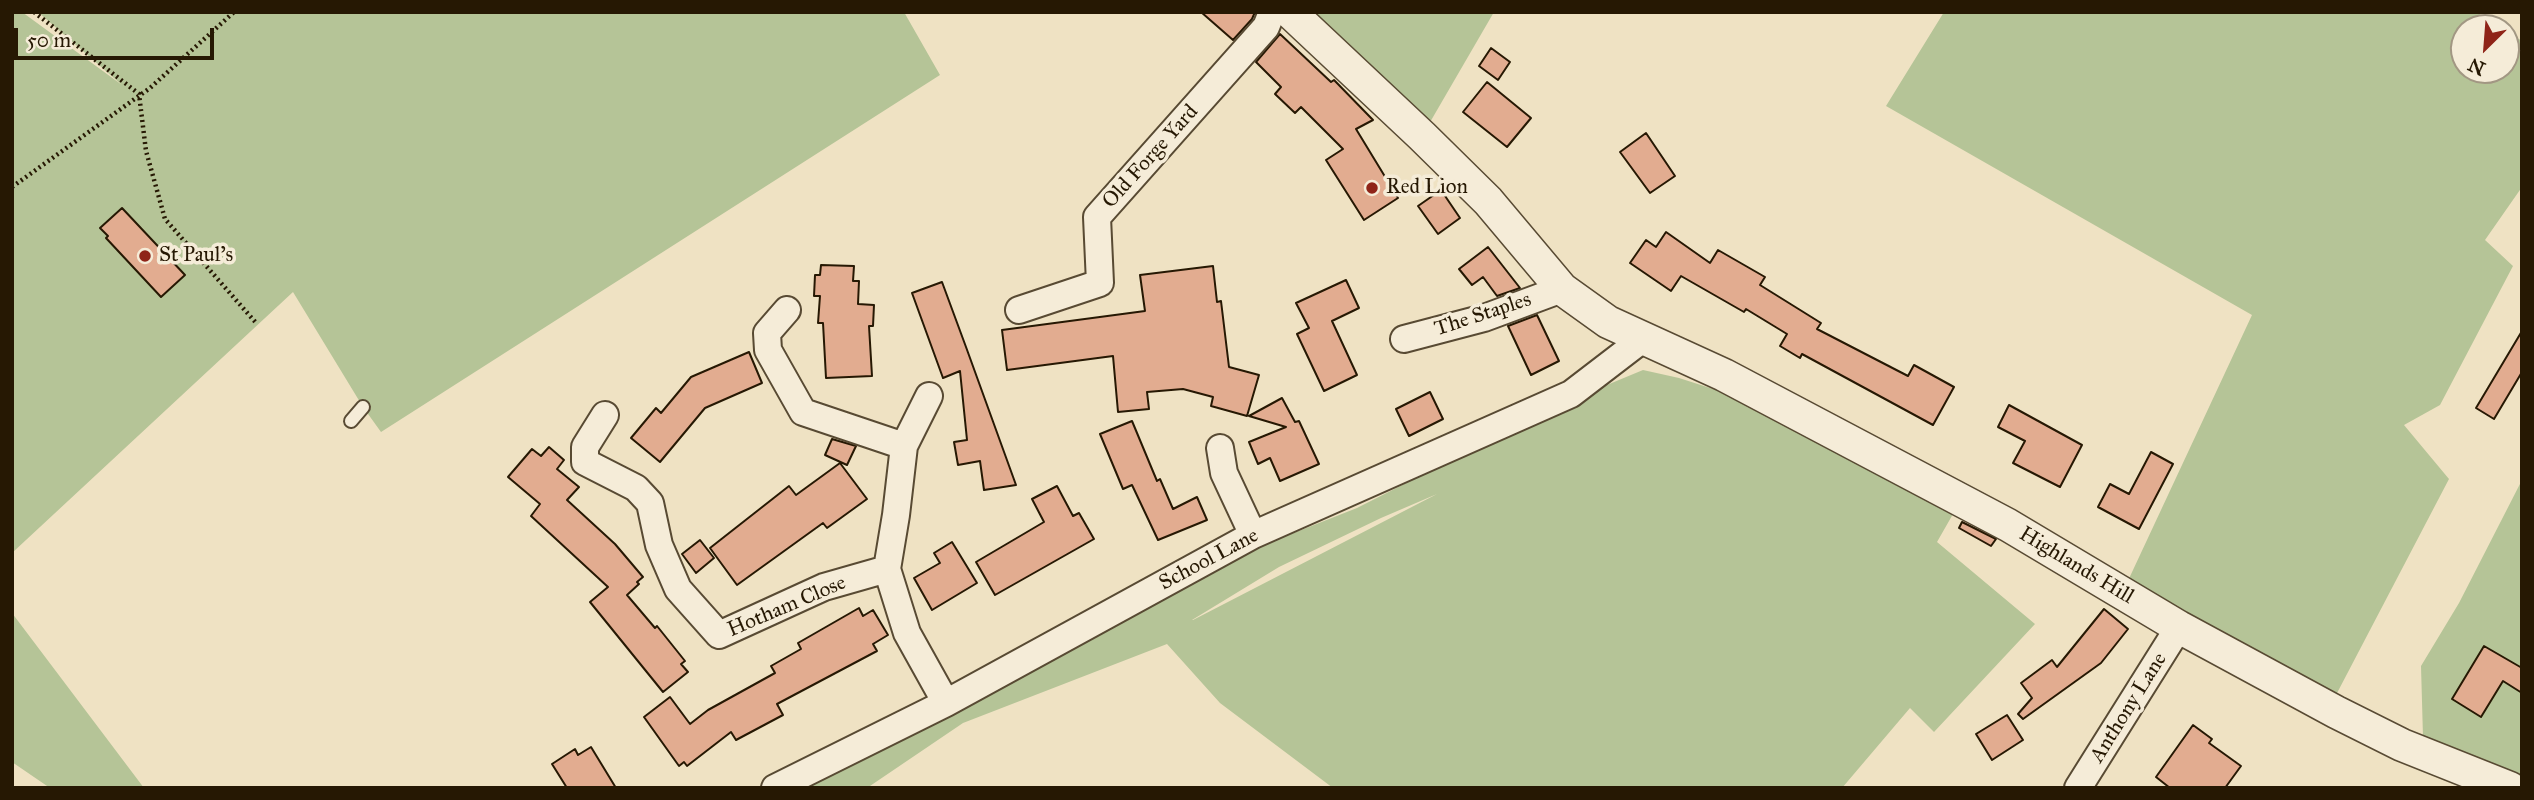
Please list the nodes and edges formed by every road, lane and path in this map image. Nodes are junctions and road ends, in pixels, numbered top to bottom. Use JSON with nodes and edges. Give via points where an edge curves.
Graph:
{"nodes":[{"id":1,"x":34,"y":12,"type":"edge"},
{"id":2,"x":234,"y":12,"type":"edge"},
{"id":3,"x":1272,"y":12,"type":"edge"},
{"id":4,"x":1290,"y":12,"type":"edge"},
{"id":5,"x":139,"y":94,"type":"junction"},
{"id":6,"x":12,"y":187,"type":"edge"},
{"id":7,"x":1562,"y":289,"type":"junction"},
{"id":8,"x":787,"y":310,"type":"dead end"},
{"id":9,"x":1019,"y":310,"type":"dead end"},
{"id":10,"x":257,"y":324,"type":"dead end"},
{"id":11,"x":1644,"y":338,"type":"junction"},
{"id":12,"x":1404,"y":339,"type":"dead end"},
{"id":13,"x":929,"y":396,"type":"dead end"},
{"id":14,"x":363,"y":407,"type":"dead end"},
{"id":15,"x":606,"y":415,"type":"dead end"},
{"id":16,"x":351,"y":421,"type":"dead end"},
{"id":17,"x":904,"y":446,"type":"junction"},
{"id":18,"x":1220,"y":448,"type":"dead end"},
{"id":19,"x":1253,"y":535,"type":"junction"},
{"id":20,"x":887,"y":569,"type":"junction"},
{"id":21,"x":2179,"y":627,"type":"junction"},
{"id":22,"x":946,"y":703,"type":"junction"},
{"id":23,"x":775,"y":788,"type":"edge"},
{"id":24,"x":2078,"y":788,"type":"edge"},
{"id":25,"x":2510,"y":788,"type":"edge"}],
"edges":[{"from":1,"to":5,"type":"path"},
{"from":2,"to":5,"type":"path"},
{"from":3,"to":9,"type":"street","name":"Old Forge Yard","via":[[1266,27],[1097,217],[1100,283]]},
{"from":4,"to":7,"type":"street","name":"Highlands Hill","via":[[1488,201]]},
{"from":5,"to":6,"type":"path"},
{"from":5,"to":10,"type":"path","via":[[146,151],[165,219]]},
{"from":7,"to":11,"type":"street","name":"Highlands Hill","via":[[1608,322]]},
{"from":7,"to":12,"type":"street","name":"The Staples","via":[[1484,318]]},
{"from":8,"to":17,"type":"street","via":[[766,333],[768,350],[803,412]]},
{"from":11,"to":19,"type":"street","name":"School Lane","via":[[1571,394]]},
{"from":11,"to":21,"type":"street","name":"Highlands Hill","via":[[1724,375],[2008,525]]},
{"from":13,"to":17,"type":"street"},
{"from":14,"to":16,"type":"lane"},
{"from":15,"to":20,"type":"street","name":"Hotham Close","via":[[584,446],[585,462],[636,488],[650,503],[659,545],[678,589],[719,635],[824,587]]},
{"from":17,"to":20,"type":"street"},
{"from":18,"to":19,"type":"street","via":[[1224,473]]},
{"from":19,"to":22,"type":"street","name":"School Lane"},
{"from":20,"to":22,"type":"street","via":[[907,633]]},
{"from":21,"to":24,"type":"street","name":"Anthony Lane"},
{"from":21,"to":25,"type":"street","name":"Highlands Hill","via":[[2402,745]]},
{"from":22,"to":23,"type":"street","name":"School Lane"}]}
